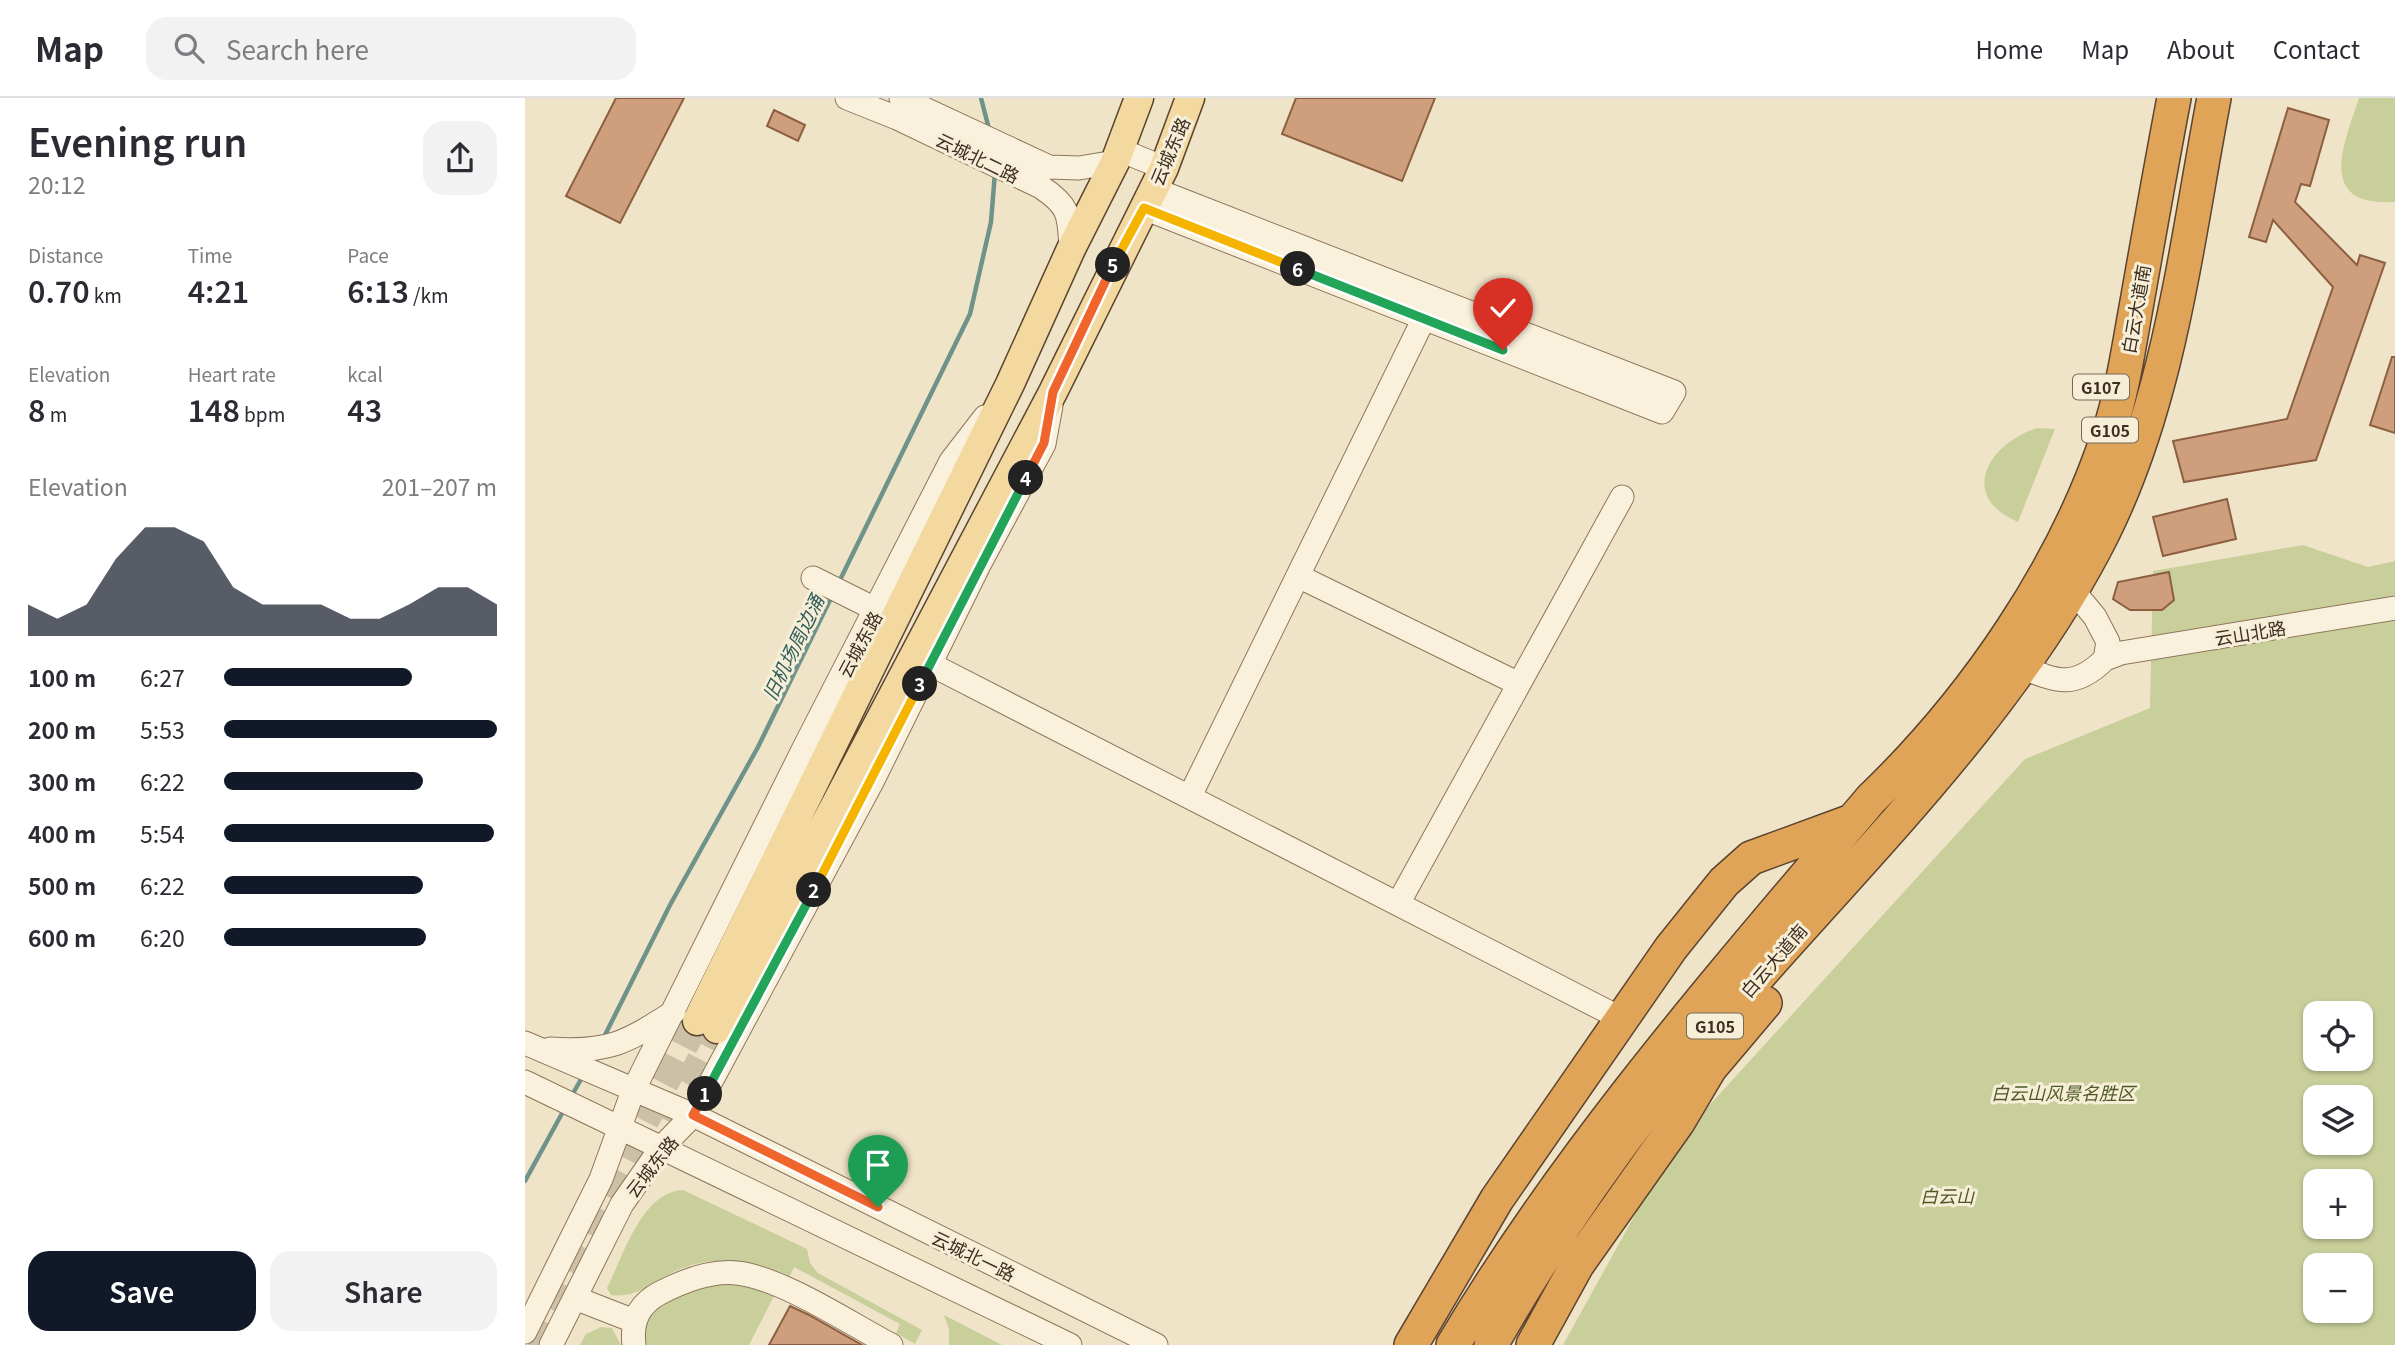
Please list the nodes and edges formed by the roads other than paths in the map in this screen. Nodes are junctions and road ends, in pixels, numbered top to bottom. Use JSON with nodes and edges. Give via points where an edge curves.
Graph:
{"nodes":[{"id":1,"x":847,"y":98,"type":"edge"},
{"id":2,"x":1139,"y":98,"type":"edge"},
{"id":3,"x":1191,"y":98,"type":"edge"},
{"id":4,"x":2155,"y":98,"type":"edge"},
{"id":5,"x":2174,"y":98,"type":"edge"},
{"id":6,"x":2192,"y":98,"type":"edge"},
{"id":7,"x":2214,"y":98,"type":"edge"},
{"id":8,"x":901,"y":105,"type":"edge"},
{"id":9,"x":1118,"y":156,"type":"junction"},
{"id":10,"x":1028,"y":170,"type":"junction"},
{"id":11,"x":2168,"y":178,"type":"junction"},
{"id":12,"x":1154,"y":188,"type":"junction"},
{"id":13,"x":1071,"y":249,"type":"junction"},
{"id":14,"x":1429,"y":308,"type":"junction"},
{"id":15,"x":1010,"y":384,"type":"junction"},
{"id":16,"x":1053,"y":392,"type":"junction"},
{"id":17,"x":1622,"y":497,"type":"dead end"},
{"id":18,"x":1298,"y":576,"type":"junction"},
{"id":19,"x":813,"y":578,"type":"dead end"},
{"id":20,"x":2071,"y":588,"type":"junction"},
{"id":21,"x":869,"y":607,"type":"junction"},
{"id":22,"x":2395,"y":608,"type":"edge"},
{"id":23,"x":2105,"y":659,"type":"junction"},
{"id":24,"x":2005,"y":662,"type":"junction"},
{"id":25,"x":930,"y":664,"type":"junction"},
{"id":26,"x":1519,"y":684,"type":"junction"},
{"id":27,"x":1190,"y":796,"type":"junction"},
{"id":28,"x":1852,"y":821,"type":"junction"},
{"id":29,"x":1871,"y":848,"type":"junction"},
{"id":30,"x":1399,"y":902,"type":"junction"},
{"id":31,"x":1622,"y":1019,"type":"junction"},
{"id":32,"x":696,"y":1020,"type":"junction"},
{"id":33,"x":531,"y":1045,"type":"edge"},
{"id":34,"x":525,"y":1082,"type":"edge"},
{"id":35,"x":633,"y":1091,"type":"junction"},
{"id":36,"x":693,"y":1115,"type":"junction"},
{"id":37,"x":620,"y":1128,"type":"junction"},
{"id":38,"x":661,"y":1148,"type":"junction"},
{"id":39,"x":575,"y":1298,"type":"junction"},
{"id":40,"x":634,"y":1321,"type":"junction"},
{"id":41,"x":525,"y":1332,"type":"edge"},
{"id":42,"x":551,"y":1345,"type":"edge"},
{"id":43,"x":634,"y":1345,"type":"edge"},
{"id":44,"x":891,"y":1345,"type":"edge"},
{"id":45,"x":1070,"y":1345,"type":"edge"},
{"id":46,"x":1156,"y":1345,"type":"edge"},
{"id":47,"x":1411,"y":1345,"type":"edge"},
{"id":48,"x":1453,"y":1345,"type":"edge"},
{"id":49,"x":1491,"y":1345,"type":"edge"},
{"id":50,"x":1533,"y":1345,"type":"edge"}],
"edges":[{"from":1,"to":8,"type":"street","name":"云城北二路"},
{"from":2,"to":9,"type":"main road","name":"云城东路"},
{"from":3,"to":12,"type":"main road","name":"云城东路"},
{"from":4,"to":24,"type":"highway","name":"白云大道南","number":"G107","via":[[2111,346],[2088,432],[2044,542],[2005,611]]},
{"from":5,"to":11,"type":"highway","name":"白云大道南","number":"G105"},
{"from":6,"to":11,"type":"highway","name":"白云大道南","number":"G105"},
{"from":7,"to":20,"type":"highway","name":"白云大道南","number":"G107","via":[[2168,342],[2148,416],[2113,511]]},
{"from":8,"to":10,"type":"street","name":"云城北二路"},
{"from":9,"to":10,"type":"street","name":"云城北二路","via":[[1079,168]]},
{"from":9,"to":12,"type":"street"},
{"from":9,"to":13,"type":"main road","name":"云城东路"},
{"from":10,"to":13,"type":"street","name":"云城北二路","via":[[1066,207]]},
{"from":11,"to":20,"type":"highway","name":"白云大道南","number":"G105","via":[[2137,388]]},
{"from":11,"to":24,"type":"highway","name":"白云大道南","number":"G105","via":[[2110,431]]},
{"from":12,"to":14,"type":"street"},
{"from":12,"to":16,"type":"main road","name":"云城东路"},
{"from":13,"to":15,"type":"main road","name":"云城东路"},
{"from":14,"to":14,"type":"street","via":[[1662,412],[1674,392]]},
{"from":14,"to":18,"type":"street"},
{"from":15,"to":21,"type":"street","name":"云城东路","via":[[951,461]]},
{"from":15,"to":32,"type":"main road","name":"云城东路"},
{"from":16,"to":25,"type":"street","name":"云城东路","via":[[1044,443]]},
{"from":16,"to":32,"type":"main road","name":"云城东路"},
{"from":17,"to":26,"type":"street"},
{"from":18,"to":26,"type":"street"},
{"from":18,"to":27,"type":"street"},
{"from":19,"to":21,"type":"street"},
{"from":20,"to":23,"type":"street","via":[[2108,642]]},
{"from":20,"to":24,"type":"highway","name":"白云大道南","number":"G105","via":[[2044,635]]},
{"from":21,"to":32,"type":"street","name":"云城东路","via":[[803,750]]},
{"from":22,"to":23,"type":"street","name":"云山北路"},
{"from":23,"to":24,"type":"street","via":[[2078,680],[2065,681]]},
{"from":24,"to":28,"type":"highway","name":"白云大道南","number":"G105","via":[[1958,705]]},
{"from":24,"to":29,"type":"highway","name":"白云大道南","number":"G105","via":[[1971,733]]},
{"from":25,"to":27,"type":"street"},
{"from":25,"to":36,"type":"street","name":"云城东路","via":[[873,780]]},
{"from":26,"to":30,"type":"street"},
{"from":27,"to":30,"type":"street"},
{"from":28,"to":31,"type":"highway","via":[[1751,858],[1724,882],[1671,948]]},
{"from":28,"to":48,"type":"highway","name":"白云大道南","number":"G105","via":[[1573,1163]]},
{"from":29,"to":49,"type":"highway","name":"白云大道南","number":"G105","via":[[1699,1044],[1565,1228]]},
{"from":29,"to":50,"type":"highway","via":[[1823,934],[1710,1068],[1678,1122],[1577,1265]]},
{"from":30,"to":31,"type":"street"},
{"from":31,"to":47,"type":"highway","via":[[1497,1199]]},
{"from":32,"to":33,"type":"street","via":[[600,1049]]},
{"from":32,"to":35,"type":"street","name":"云城东路"},
{"from":33,"to":35,"type":"street","name":"云城北一路"},
{"from":34,"to":37,"type":"street"},
{"from":35,"to":36,"type":"street","name":"云城北一路"},
{"from":35,"to":37,"type":"street","name":"云城东路"},
{"from":36,"to":38,"type":"street","name":"云城东路"},
{"from":36,"to":46,"type":"street","name":"云城北一路"},
{"from":37,"to":38,"type":"street"},
{"from":37,"to":41,"type":"street","name":"云城东路","via":[[601,1179]]},
{"from":38,"to":39,"type":"street","name":"云城东路","via":[[622,1204]]},
{"from":38,"to":45,"type":"street"},
{"from":39,"to":40,"type":"street"},
{"from":39,"to":42,"type":"street","name":"云城东路"},
{"from":40,"to":43,"type":"street"},
{"from":40,"to":44,"type":"street","via":[[640,1307],[670,1287],[690,1279],[736,1273],[778,1286]]}]}
